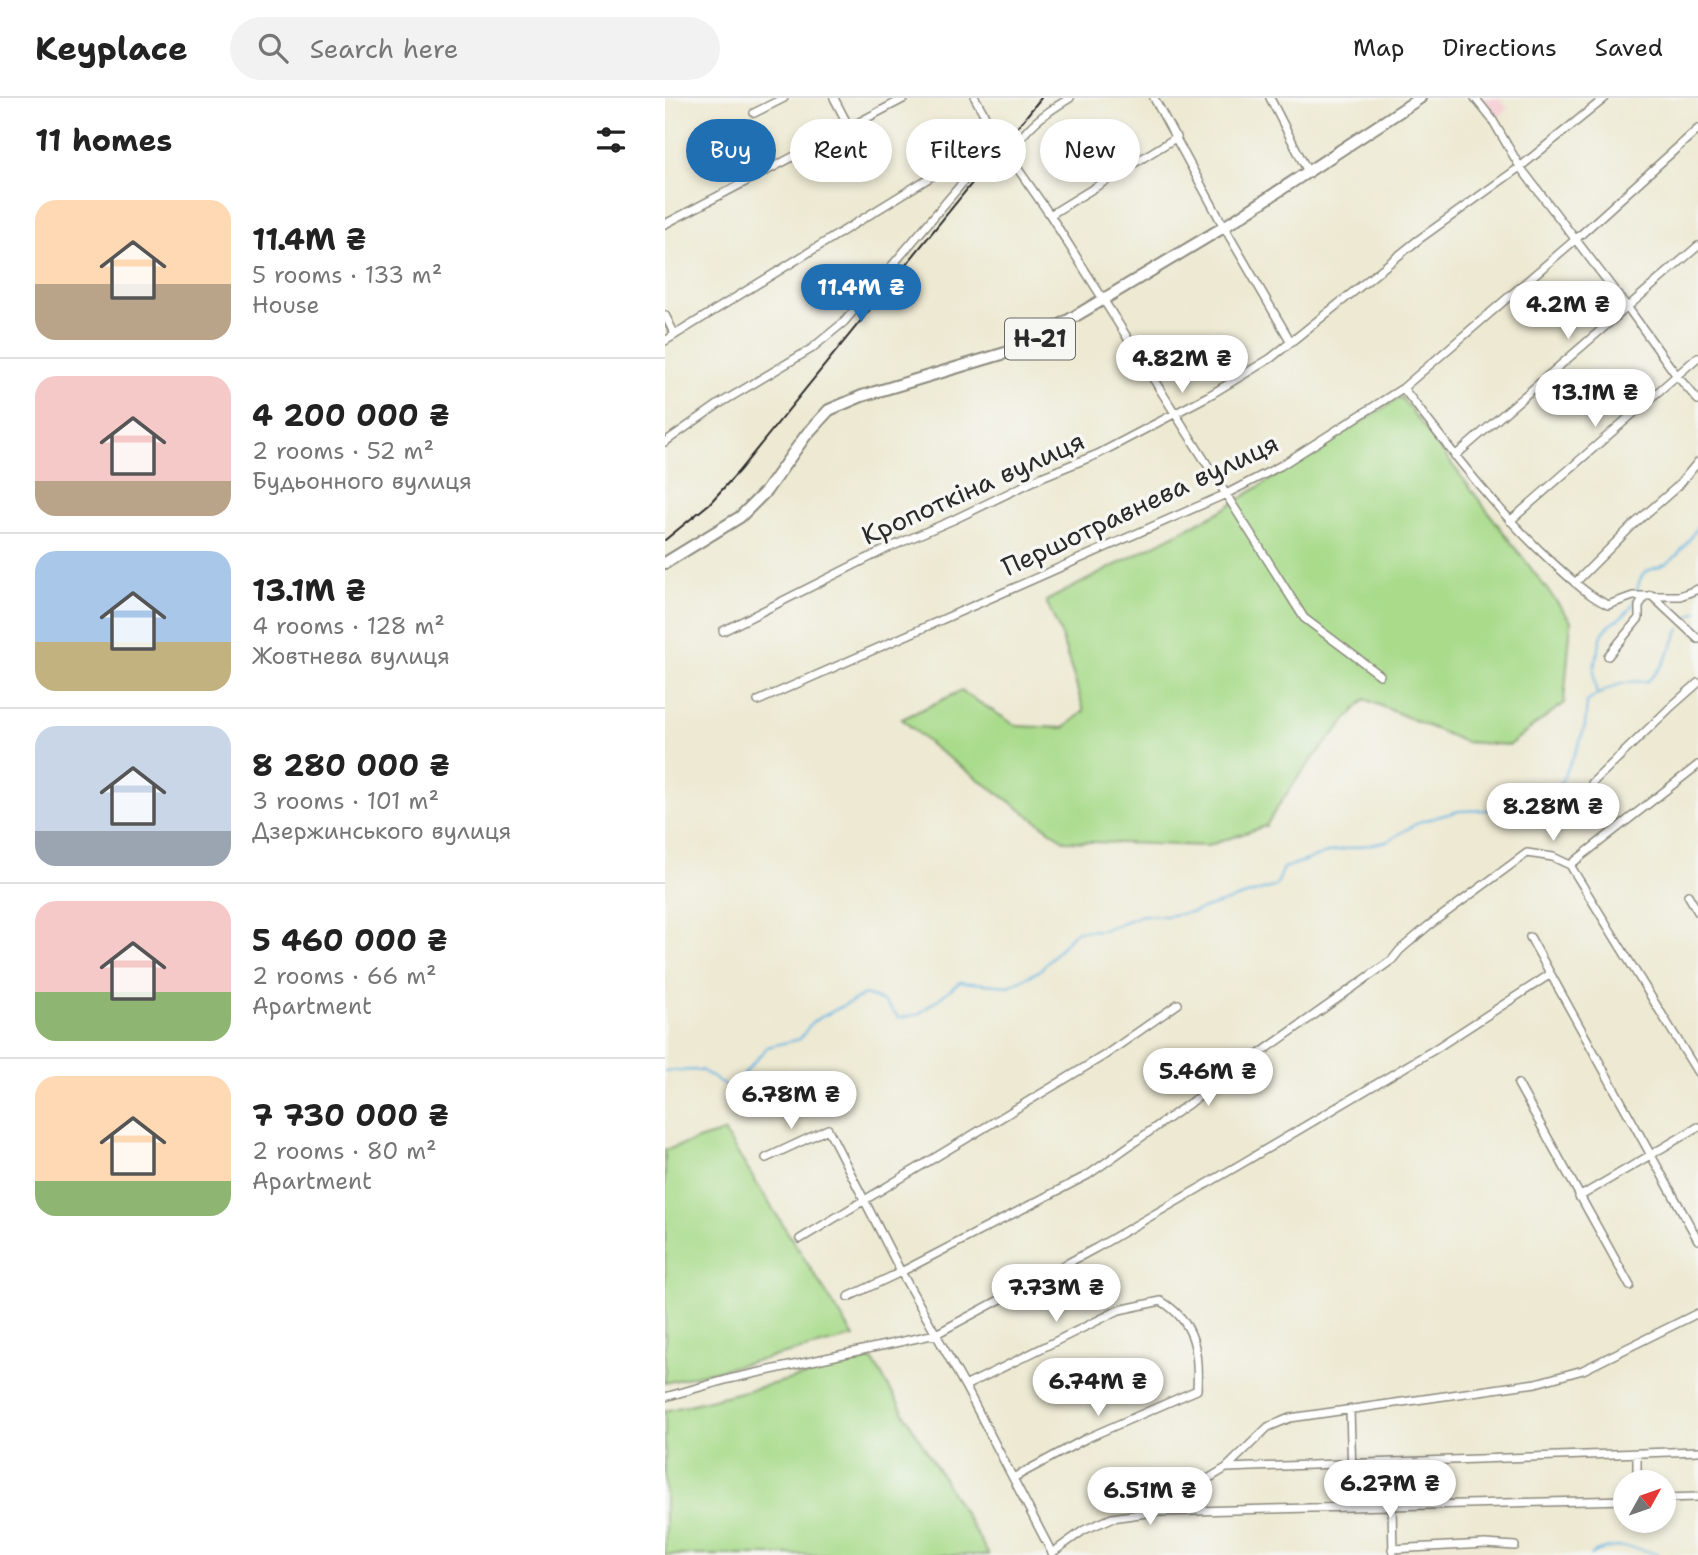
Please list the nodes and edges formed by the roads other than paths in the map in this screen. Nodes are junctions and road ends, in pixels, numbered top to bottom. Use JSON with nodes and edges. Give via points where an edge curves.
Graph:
{"nodes":[{"id":1,"x":784,"y":98,"type":"edge"},
{"id":2,"x":834,"y":98,"type":"edge"},
{"id":3,"x":905,"y":98,"type":"edge"},
{"id":4,"x":975,"y":98,"type":"edge"},
{"id":5,"x":1070,"y":98,"type":"edge"},
{"id":6,"x":1154,"y":98,"type":"edge"},
{"id":7,"x":1270,"y":98,"type":"edge"},
{"id":8,"x":1420,"y":98,"type":"edge"},
{"id":9,"x":1475,"y":98,"type":"edge"},
{"id":10,"x":1605,"y":98,"type":"edge"},
{"id":11,"x":754,"y":113,"type":"dead end"},
{"id":12,"x":845,"y":119,"type":"edge"},
{"id":13,"x":864,"y":119,"type":"edge"},
{"id":14,"x":987,"y":119,"type":"edge"},
{"id":15,"x":1026,"y":129,"type":"edge"},
{"id":16,"x":1698,"y":129,"type":"edge"},
{"id":17,"x":1177,"y":137,"type":"junction"},
{"id":18,"x":790,"y":158,"type":"edge"},
{"id":19,"x":1520,"y":167,"type":"junction"},
{"id":20,"x":1309,"y":174,"type":"junction"},
{"id":21,"x":1026,"y":181,"type":"edge"},
{"id":22,"x":926,"y":182,"type":"edge"},
{"id":23,"x":961,"y":182,"type":"edge"},
{"id":24,"x":1050,"y":215,"type":"junction"},
{"id":25,"x":665,"y":224,"type":"edge"},
{"id":26,"x":1224,"y":228,"type":"junction"},
{"id":27,"x":1576,"y":239,"type":"junction"},
{"id":28,"x":1698,"y":246,"type":"edge"},
{"id":29,"x":1104,"y":300,"type":"junction"},
{"id":30,"x":1628,"y":308,"type":"junction"},
{"id":31,"x":665,"y":315,"type":"edge"},
{"id":32,"x":675,"y":335,"type":"junction"},
{"id":33,"x":665,"y":341,"type":"edge"},
{"id":34,"x":1291,"y":342,"type":"junction"},
{"id":35,"x":1698,"y":357,"type":"edge"},
{"id":36,"x":1677,"y":376,"type":"junction"},
{"id":37,"x":1403,"y":388,"type":"junction"},
{"id":38,"x":1698,"y":400,"type":"edge"},
{"id":39,"x":1176,"y":414,"type":"junction"},
{"id":40,"x":665,"y":442,"type":"edge"},
{"id":41,"x":1455,"y":456,"type":"junction"},
{"id":42,"x":1698,"y":462,"type":"edge"},
{"id":43,"x":1226,"y":494,"type":"junction"},
{"id":44,"x":1510,"y":521,"type":"junction"},
{"id":45,"x":665,"y":563,"type":"edge"},
{"id":46,"x":1575,"y":583,"type":"junction"},
{"id":47,"x":1698,"y":589,"type":"edge"},
{"id":48,"x":1641,"y":596,"type":"junction"},
{"id":49,"x":723,"y":631,"type":"dead end"},
{"id":50,"x":1698,"y":639,"type":"edge"},
{"id":51,"x":1608,"y":656,"type":"dead end"},
{"id":52,"x":1380,"y":674,"type":"dead end"},
{"id":53,"x":1698,"y":684,"type":"edge"},
{"id":54,"x":758,"y":701,"type":"dead end"},
{"id":55,"x":1698,"y":765,"type":"edge"},
{"id":56,"x":1592,"y":783,"type":"dead end"},
{"id":57,"x":1570,"y":865,"type":"junction"},
{"id":58,"x":1688,"y":895,"type":"dead end"},
{"id":59,"x":1698,"y":912,"type":"edge"},
{"id":60,"x":1530,"y":937,"type":"dead end"},
{"id":61,"x":1549,"y":975,"type":"junction"},
{"id":62,"x":1178,"y":1004,"type":"dead end"},
{"id":63,"x":1698,"y":1073,"type":"edge"},
{"id":64,"x":1518,"y":1084,"type":"dead end"},
{"id":65,"x":1698,"y":1127,"type":"edge"},
{"id":66,"x":1652,"y":1154,"type":"junction"},
{"id":67,"x":766,"y":1158,"type":"dead end"},
{"id":68,"x":1580,"y":1197,"type":"junction"},
{"id":69,"x":865,"y":1201,"type":"junction"},
{"id":70,"x":800,"y":1240,"type":"dead end"},
{"id":71,"x":1698,"y":1240,"type":"edge"},
{"id":72,"x":901,"y":1272,"type":"junction"},
{"id":73,"x":1630,"y":1286,"type":"dead end"},
{"id":74,"x":848,"y":1297,"type":"dead end"},
{"id":75,"x":1698,"y":1313,"type":"edge"},
{"id":76,"x":936,"y":1334,"type":"junction"},
{"id":77,"x":965,"y":1386,"type":"junction"},
{"id":78,"x":665,"y":1397,"type":"edge"},
{"id":79,"x":1350,"y":1410,"type":"junction"},
{"id":80,"x":1698,"y":1451,"type":"edge"},
{"id":81,"x":1637,"y":1453,"type":"junction"},
{"id":82,"x":1351,"y":1464,"type":"junction"},
{"id":83,"x":1226,"y":1468,"type":"junction"},
{"id":84,"x":1637,"y":1470,"type":"edge"},
{"id":85,"x":1013,"y":1478,"type":"junction"},
{"id":86,"x":1698,"y":1497,"type":"edge"},
{"id":87,"x":1677,"y":1498,"type":"edge"},
{"id":88,"x":1613,"y":1500,"type":"edge"},
{"id":89,"x":1392,"y":1506,"type":"junction"},
{"id":90,"x":1353,"y":1507,"type":"junction"},
{"id":91,"x":1153,"y":1512,"type":"junction"},
{"id":92,"x":1515,"y":1546,"type":"dead end"},
{"id":93,"x":1392,"y":1552,"type":"edge"},
{"id":94,"x":1053,"y":1554,"type":"edge"}],
"edges":[{"from":1,"to":11,"type":"street"},
{"from":2,"to":12,"type":"street"},
{"from":3,"to":13,"type":"street"},
{"from":4,"to":14,"type":"street"},
{"from":5,"to":15,"type":"street"},
{"from":6,"to":17,"type":"street"},
{"from":7,"to":20,"type":"street"},
{"from":8,"to":20,"type":"main road","number":"Н-21"},
{"from":9,"to":19,"type":"street"},
{"from":10,"to":19,"type":"street","name":"Кропоткіна вулиця"},
{"from":16,"to":27,"type":"street","name":"Першотравнева вулиця"},
{"from":17,"to":24,"type":"street"},
{"from":17,"to":26,"type":"street"},
{"from":18,"to":25,"type":"street"},
{"from":19,"to":27,"type":"street"},
{"from":19,"to":34,"type":"street","name":"Кропоткіна вулиця","via":[[1418,240]]},
{"from":20,"to":26,"type":"main road","number":"Н-21"},
{"from":21,"to":24,"type":"street"},
{"from":22,"to":32,"type":"street"},
{"from":23,"to":40,"type":"street","via":[[844,322],[811,349]]},
{"from":24,"to":29,"type":"street"},
{"from":26,"to":29,"type":"main road","number":"Н-21"},
{"from":26,"to":34,"type":"street"},
{"from":27,"to":30,"type":"street"},
{"from":27,"to":37,"type":"street","name":"Першотравнева вулиця"},
{"from":28,"to":30,"type":"street"},
{"from":29,"to":39,"type":"street"},
{"from":29,"to":45,"type":"main road","number":"Н-21","via":[[1022,348],[829,410],[767,491],[740,517]]},
{"from":30,"to":36,"type":"street"},
{"from":30,"to":41,"type":"street"},
{"from":31,"to":32,"type":"street"},
{"from":32,"to":33,"type":"street"},
{"from":34,"to":39,"type":"street","name":"Кропоткіна вулиця"},
{"from":35,"to":36,"type":"street"},
{"from":36,"to":38,"type":"street"},
{"from":36,"to":44,"type":"street"},
{"from":37,"to":41,"type":"street"},
{"from":37,"to":43,"type":"street","name":"Першотравнева вулиця","via":[[1280,466]]},
{"from":39,"to":43,"type":"street"},
{"from":39,"to":49,"type":"street","name":"Кропоткіна вулиця","via":[[885,549]]},
{"from":41,"to":44,"type":"street"},
{"from":42,"to":46,"type":"street"},
{"from":43,"to":52,"type":"street","via":[[1304,618]]},
{"from":43,"to":54,"type":"street","name":"Першотравнева вулиця"},
{"from":44,"to":46,"type":"street"},
{"from":46,"to":48,"type":"street","via":[[1608,606]]},
{"from":47,"to":48,"type":"street","via":[[1680,596]]},
{"from":48,"to":50,"type":"street"},
{"from":48,"to":51,"type":"street","via":[[1639,618]]},
{"from":53,"to":56,"type":"street"},
{"from":55,"to":57,"type":"street"},
{"from":57,"to":63,"type":"street"},
{"from":57,"to":72,"type":"street","via":[[1527,853],[1428,926],[1392,960],[1108,1162]]},
{"from":58,"to":59,"type":"street"},
{"from":60,"to":61,"type":"street"},
{"from":61,"to":66,"type":"street"},
{"from":61,"to":76,"type":"street","via":[[1432,1051],[1230,1171]]},
{"from":62,"to":69,"type":"street","via":[[1105,1055]]},
{"from":64,"to":68,"type":"street"},
{"from":65,"to":66,"type":"street"},
{"from":66,"to":68,"type":"street"},
{"from":66,"to":71,"type":"street"},
{"from":67,"to":69,"type":"street","via":[[828,1129]]},
{"from":68,"to":73,"type":"street"},
{"from":69,"to":70,"type":"street"},
{"from":69,"to":72,"type":"street"},
{"from":72,"to":74,"type":"street"},
{"from":72,"to":76,"type":"street"},
{"from":75,"to":79,"type":"street","via":[[1583,1370],[1536,1382]]},
{"from":76,"to":77,"type":"street"},
{"from":76,"to":78,"type":"street"},
{"from":77,"to":85,"type":"street"},
{"from":77,"to":85,"type":"street","via":[[1119,1310],[1161,1301],[1177,1311],[1190,1331],[1198,1390],[1087,1438]]},
{"from":79,"to":82,"type":"street"},
{"from":79,"to":83,"type":"street","via":[[1290,1418],[1268,1426]]},
{"from":80,"to":81,"type":"street"},
{"from":81,"to":82,"type":"street"},
{"from":81,"to":84,"type":"street"},
{"from":82,"to":83,"type":"street"},
{"from":82,"to":90,"type":"street"},
{"from":83,"to":91,"type":"street"},
{"from":85,"to":94,"type":"street"},
{"from":86,"to":87,"type":"street"},
{"from":88,"to":89,"type":"street"},
{"from":89,"to":90,"type":"street"},
{"from":89,"to":93,"type":"street"},
{"from":90,"to":91,"type":"street"},
{"from":91,"to":94,"type":"street","via":[[1112,1518],[1084,1530]]},
{"from":92,"to":93,"type":"street"}]}
